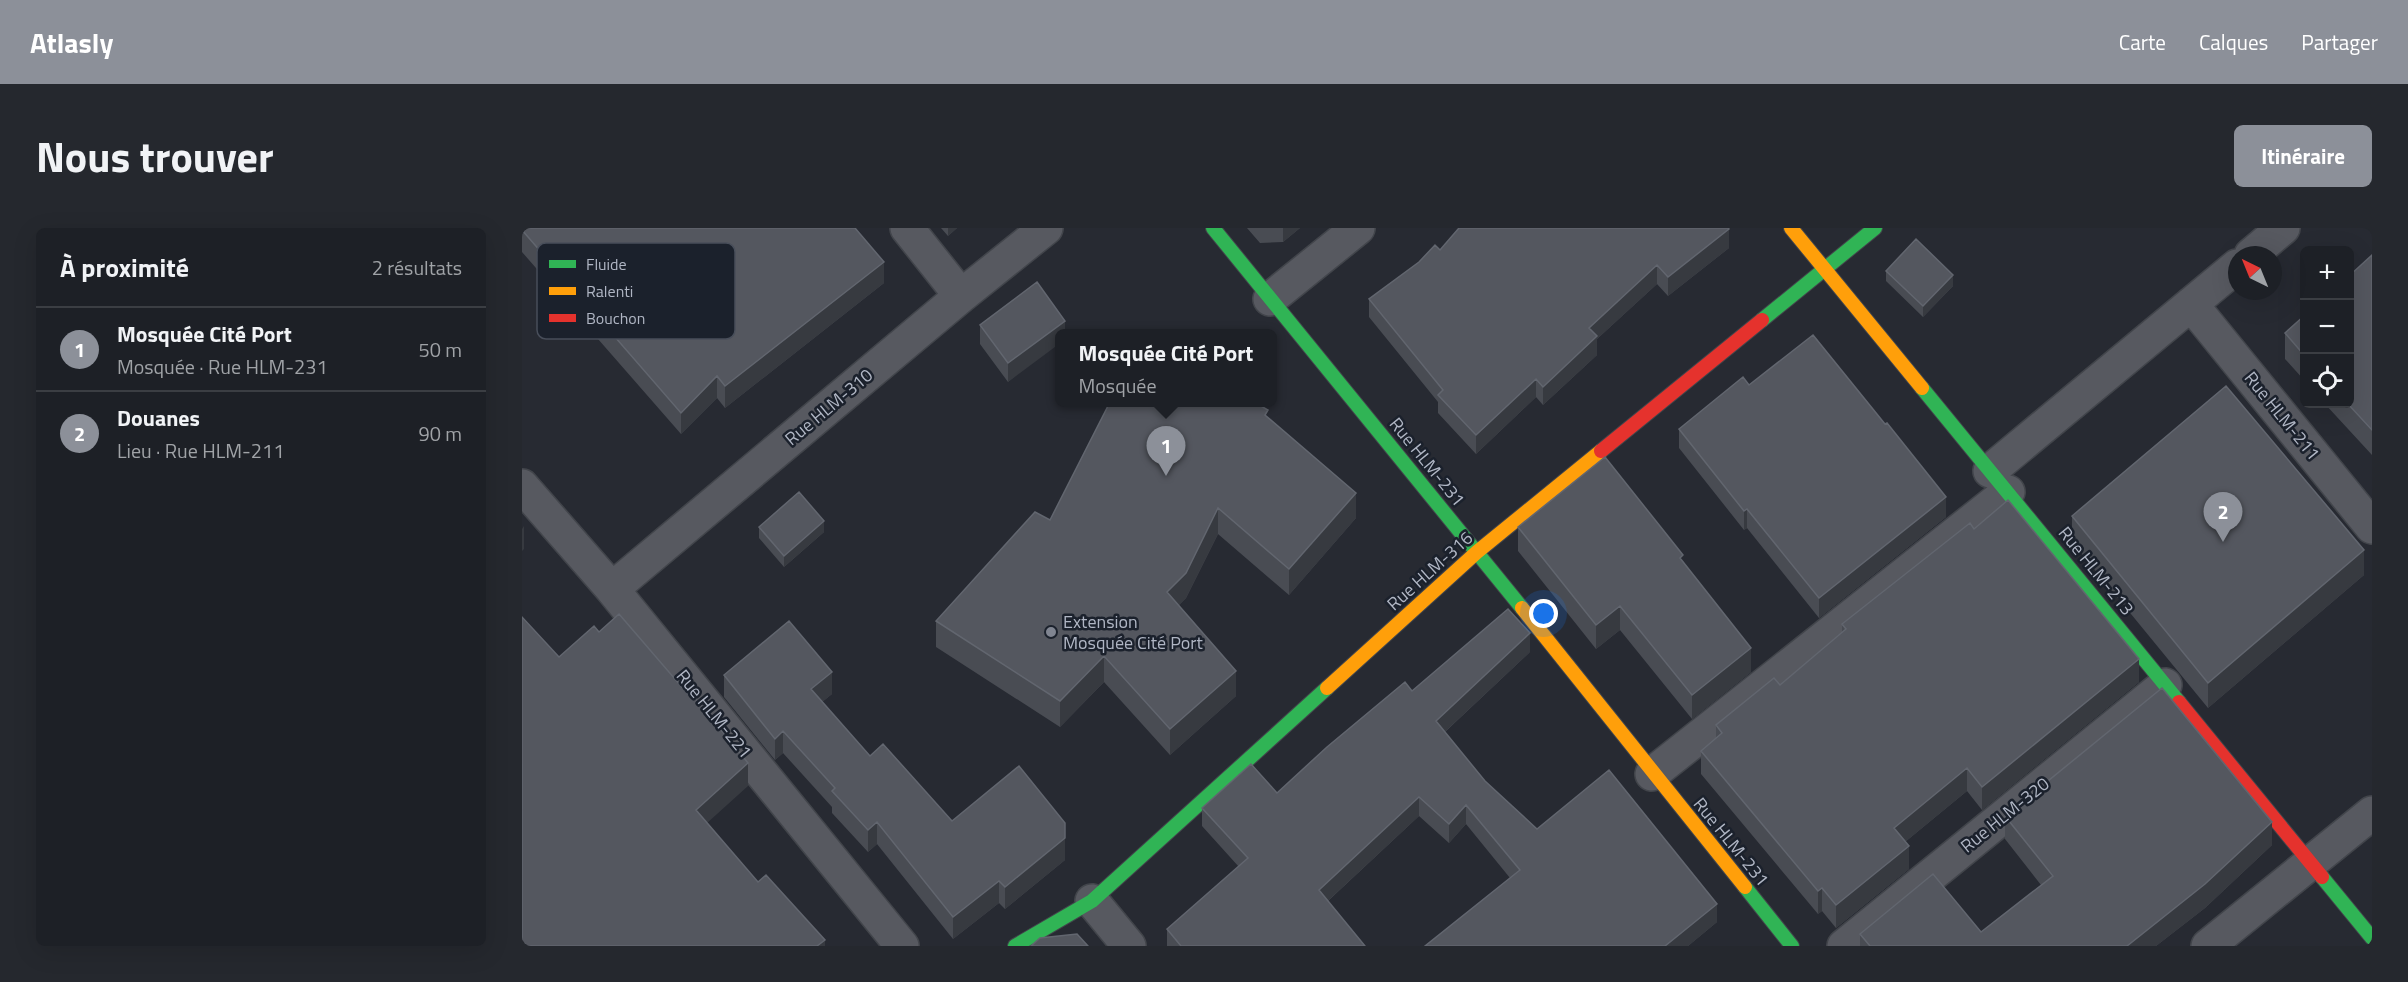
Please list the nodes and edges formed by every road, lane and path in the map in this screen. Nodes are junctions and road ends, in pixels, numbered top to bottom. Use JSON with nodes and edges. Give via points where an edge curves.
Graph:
{"nodes":[{"id":1,"x":907,"y":228,"type":"edge"},
{"id":2,"x":1046,"y":228,"type":"edge"},
{"id":3,"x":1213,"y":228,"type":"edge"},
{"id":4,"x":1358,"y":228,"type":"edge"},
{"id":5,"x":1791,"y":228,"type":"edge"},
{"id":6,"x":1875,"y":228,"type":"edge"},
{"id":7,"x":2283,"y":228,"type":"edge"},
{"id":8,"x":2262,"y":246,"type":"edge"},
{"id":9,"x":1825,"y":269,"type":"junction"},
{"id":10,"x":2228,"y":273,"type":"edge"},
{"id":11,"x":961,"y":296,"type":"junction"},
{"id":12,"x":1270,"y":299,"type":"junction"},
{"id":13,"x":2191,"y":304,"type":"junction"},
{"id":14,"x":1999,"y":482,"type":"junction"},
{"id":15,"x":522,"y":486,"type":"edge"},
{"id":16,"x":2372,"y":527,"type":"edge"},
{"id":17,"x":1478,"y":552,"type":"junction"},
{"id":18,"x":612,"y":589,"type":"junction"},
{"id":19,"x":2165,"y":685,"type":"junction"},
{"id":20,"x":1652,"y":774,"type":"junction"},
{"id":21,"x":2372,"y":813,"type":"edge"},
{"id":22,"x":2310,"y":863,"type":"junction"},
{"id":23,"x":1092,"y":901,"type":"junction"},
{"id":24,"x":2372,"y":938,"type":"edge"},
{"id":25,"x":902,"y":946,"type":"edge"},
{"id":26,"x":1016,"y":946,"type":"edge"},
{"id":27,"x":1129,"y":946,"type":"edge"},
{"id":28,"x":1792,"y":946,"type":"edge"},
{"id":29,"x":1844,"y":946,"type":"edge"},
{"id":30,"x":2208,"y":946,"type":"edge"}],
"edges":[{"from":1,"to":11,"type":"street"},
{"from":2,"to":11,"type":"street","name":"Rue HLM-310"},
{"from":3,"to":12,"type":"street","name":"Rue HLM-231"},
{"from":4,"to":12,"type":"street"},
{"from":5,"to":9,"type":"street","name":"Rue HLM-213"},
{"from":6,"to":9,"type":"street","name":"Rue HLM-316"},
{"from":7,"to":8,"type":"street"},
{"from":9,"to":14,"type":"street","name":"Rue HLM-213"},
{"from":9,"to":17,"type":"street","name":"Rue HLM-316"},
{"from":10,"to":13,"type":"street"},
{"from":11,"to":18,"type":"street","name":"Rue HLM-310"},
{"from":12,"to":17,"type":"street","name":"Rue HLM-231"},
{"from":13,"to":14,"type":"street"},
{"from":13,"to":16,"type":"street","name":"Rue HLM-211"},
{"from":14,"to":19,"type":"street","name":"Rue HLM-213"},
{"from":14,"to":20,"type":"street"},
{"from":15,"to":18,"type":"street","name":"Rue HLM-221"},
{"from":17,"to":20,"type":"street","name":"Rue HLM-231"},
{"from":17,"to":23,"type":"street","name":"Rue HLM-316"},
{"from":18,"to":25,"type":"street","name":"Rue HLM-221"},
{"from":19,"to":22,"type":"street","name":"Rue HLM-213"},
{"from":19,"to":29,"type":"street","name":"Rue HLM-320"},
{"from":20,"to":28,"type":"street","name":"Rue HLM-231"},
{"from":21,"to":22,"type":"street"},
{"from":22,"to":24,"type":"street","name":"Rue HLM-213"},
{"from":22,"to":30,"type":"street"},
{"from":23,"to":26,"type":"street","name":"Rue HLM-316"},
{"from":23,"to":27,"type":"street"}]}
